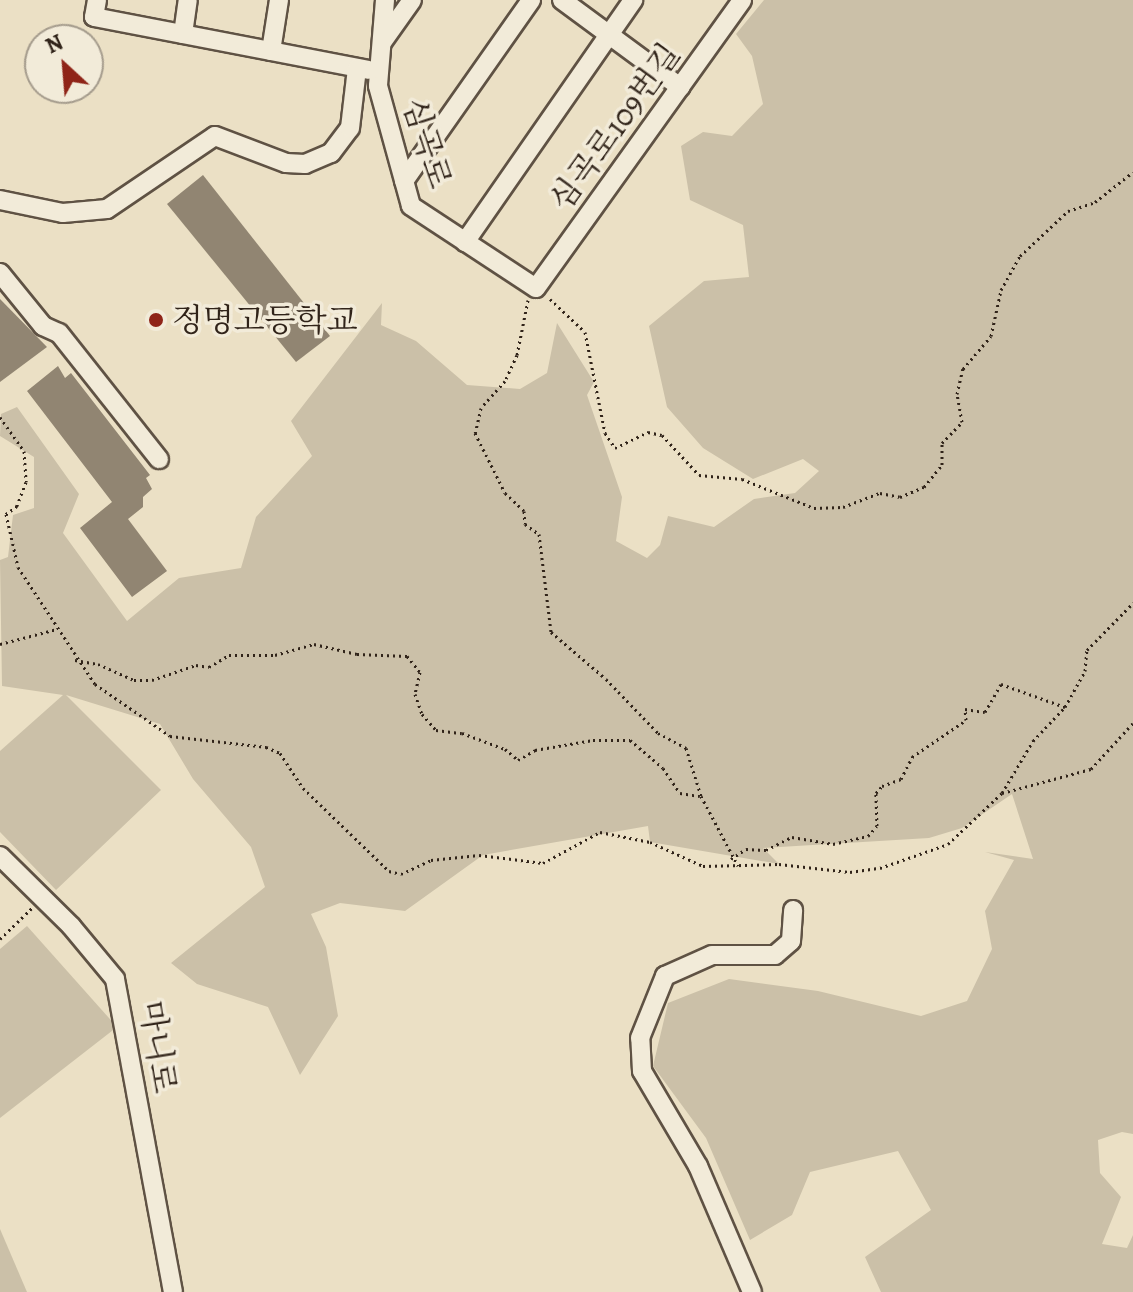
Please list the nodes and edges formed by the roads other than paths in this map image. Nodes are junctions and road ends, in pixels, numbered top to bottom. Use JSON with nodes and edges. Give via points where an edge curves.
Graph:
{"nodes":[{"id":1,"x":188,"y":0,"type":"edge"},
{"id":2,"x":279,"y":0,"type":"edge"},
{"id":3,"x":385,"y":0,"type":"edge"},
{"id":4,"x":412,"y":0,"type":"edge"},
{"id":5,"x":531,"y":0,"type":"edge"},
{"id":6,"x":562,"y":0,"type":"edge"},
{"id":7,"x":633,"y":0,"type":"edge"},
{"id":8,"x":742,"y":0,"type":"edge"},
{"id":9,"x":96,"y":9,"type":"edge"},
{"id":10,"x":183,"y":34,"type":"junction"},
{"id":11,"x":608,"y":34,"type":"junction"},
{"id":12,"x":381,"y":43,"type":"junction"},
{"id":13,"x":271,"y":51,"type":"junction"},
{"id":14,"x":357,"y":68,"type":"junction"},
{"id":15,"x":379,"y":72,"type":"junction"},
{"id":16,"x":680,"y":87,"type":"junction"},
{"id":17,"x":404,"y":181,"type":"junction"},
{"id":18,"x":0,"y":200,"type":"edge"},
{"id":19,"x":465,"y":242,"type":"junction"},
{"id":20,"x":0,"y":273,"type":"edge"},
{"id":21,"x":536,"y":288,"type":"joint"},
{"id":22,"x":159,"y":459,"type":"dead end"},
{"id":23,"x":0,"y":856,"type":"edge"},
{"id":24,"x":793,"y":910,"type":"dead end"},
{"id":25,"x":173,"y":1292,"type":"edge"},
{"id":26,"x":752,"y":1292,"type":"edge"}],
"edges":[{"from":1,"to":10,"type":"street"},
{"from":2,"to":13,"type":"street"},
{"from":3,"to":12,"type":"street","name":"심곡로"},
{"from":4,"to":12,"type":"street"},
{"from":5,"to":17,"type":"street"},
{"from":6,"to":11,"type":"street"},
{"from":7,"to":11,"type":"street"},
{"from":8,"to":16,"type":"street","name":"심곡로109번길"},
{"from":9,"to":10,"type":"street"},
{"from":10,"to":13,"type":"street"},
{"from":11,"to":16,"type":"street"},
{"from":11,"to":19,"type":"street"},
{"from":12,"to":15,"type":"street","name":"심곡로"},
{"from":13,"to":14,"type":"street"},
{"from":14,"to":15,"type":"street"},
{"from":14,"to":18,"type":"street","via":[[350,128],[331,153],[305,164],[286,163],[215,136],[107,209],[63,213]]},
{"from":15,"to":17,"type":"street","name":"심곡로","via":[[378,86]]},
{"from":16,"to":21,"type":"street","name":"심곡로109번길"},
{"from":17,"to":19,"type":"street","name":"심곡로","via":[[411,206]]},
{"from":19,"to":21,"type":"street","name":"심곡로"},
{"from":20,"to":22,"type":"street","via":[[43,326],[59,333]]},
{"from":23,"to":25,"type":"street","name":"마니로","via":[[115,979]]},
{"from":24,"to":26,"type":"street","via":[[791,941],[775,955],[712,955],[665,976],[640,1038],[642,1071],[698,1166]]}]}
